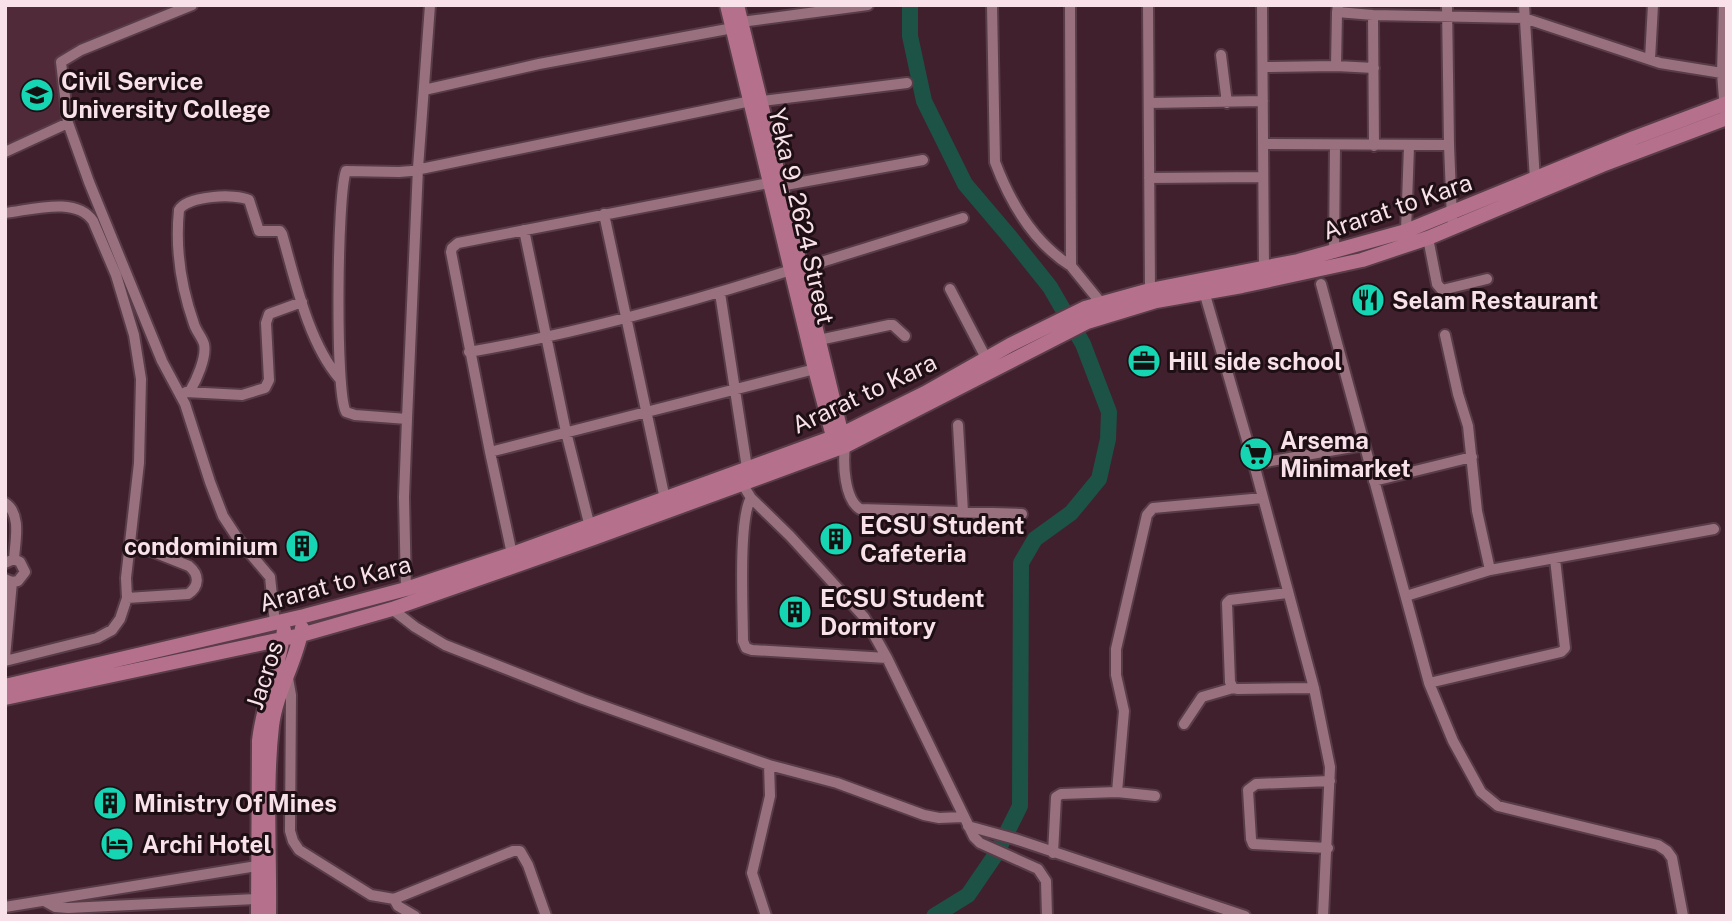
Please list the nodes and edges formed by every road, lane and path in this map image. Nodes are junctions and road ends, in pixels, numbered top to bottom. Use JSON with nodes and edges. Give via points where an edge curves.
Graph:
{"nodes":[{"id":1,"x":192,"y":5,"type":"edge"},
{"id":2,"x":430,"y":5,"type":"edge"},
{"id":3,"x":727,"y":5,"type":"edge"},
{"id":4,"x":737,"y":5,"type":"edge"},
{"id":5,"x":868,"y":5,"type":"edge"},
{"id":6,"x":992,"y":5,"type":"edge"},
{"id":7,"x":1070,"y":5,"type":"edge"},
{"id":8,"x":1148,"y":5,"type":"edge"},
{"id":9,"x":1262,"y":5,"type":"edge"},
{"id":10,"x":1524,"y":5,"type":"edge"},
{"id":11,"x":1653,"y":5,"type":"edge"},
{"id":12,"x":1724,"y":5,"type":"edge"},
{"id":13,"x":1338,"y":9,"type":"edge"},
{"id":14,"x":1447,"y":11,"type":"edge"},
{"id":15,"x":1373,"y":15,"type":"junction"},
{"id":16,"x":1524,"y":18,"type":"junction"},
{"id":17,"x":737,"y":24,"type":"junction"},
{"id":18,"x":1221,"y":55,"type":"dead end"},
{"id":19,"x":1650,"y":59,"type":"junction"},
{"id":20,"x":1336,"y":66,"type":"junction"},
{"id":21,"x":1264,"y":67,"type":"junction"},
{"id":22,"x":1374,"y":68,"type":"junction"},
{"id":23,"x":1723,"y":73,"type":"junction"},
{"id":24,"x":907,"y":83,"type":"dead end"},
{"id":25,"x":424,"y":90,"type":"junction"},
{"id":26,"x":756,"y":101,"type":"junction"},
{"id":27,"x":1263,"y":102,"type":"junction"},
{"id":28,"x":1149,"y":103,"type":"junction"},
{"id":29,"x":1227,"y":103,"type":"junction"},
{"id":30,"x":1726,"y":110,"type":"edge"},
{"id":31,"x":68,"y":123,"type":"junction"},
{"id":32,"x":1264,"y":144,"type":"junction"},
{"id":33,"x":1636,"y":144,"type":"junction"},
{"id":34,"x":1335,"y":145,"type":"junction"},
{"id":35,"x":1449,"y":145,"type":"junction"},
{"id":36,"x":1374,"y":146,"type":"junction"},
{"id":37,"x":1409,"y":146,"type":"junction"},
{"id":38,"x":5,"y":152,"type":"edge"},
{"id":39,"x":923,"y":160,"type":"dead end"},
{"id":40,"x":418,"y":168,"type":"junction"},
{"id":41,"x":1263,"y":177,"type":"junction"},
{"id":42,"x":1149,"y":178,"type":"junction"},
{"id":43,"x":1535,"y":180,"type":"junction"},
{"id":44,"x":775,"y":184,"type":"junction"},
{"id":45,"x":5,"y":213,"type":"edge"},
{"id":46,"x":604,"y":214,"type":"junction"},
{"id":47,"x":963,"y":218,"type":"dead end"},
{"id":48,"x":1452,"y":221,"type":"junction"},
{"id":49,"x":524,"y":230,"type":"junction"},
{"id":50,"x":1406,"y":231,"type":"junction"},
{"id":51,"x":1428,"y":238,"type":"junction"},
{"id":52,"x":1334,"y":253,"type":"junction"},
{"id":53,"x":1071,"y":266,"type":"junction"},
{"id":54,"x":796,"y":269,"type":"junction"},
{"id":55,"x":1264,"y":269,"type":"junction"},
{"id":56,"x":1487,"y":279,"type":"dead end"},
{"id":57,"x":1321,"y":284,"type":"dead end"},
{"id":58,"x":1203,"y":286,"type":"junction"},
{"id":59,"x":950,"y":289,"type":"dead end"},
{"id":60,"x":1150,"y":290,"type":"junction"},
{"id":61,"x":720,"y":293,"type":"junction"},
{"id":62,"x":302,"y":302,"type":"junction"},
{"id":63,"x":1110,"y":305,"type":"junction"},
{"id":64,"x":625,"y":320,"type":"junction"},
{"id":65,"x":1063,"y":326,"type":"junction"},
{"id":66,"x":1445,"y":335,"type":"dead end"},
{"id":67,"x":905,"y":336,"type":"dead end"},
{"id":68,"x":546,"y":338,"type":"junction"},
{"id":69,"x":818,"y":340,"type":"junction"},
{"id":70,"x":470,"y":352,"type":"junction"},
{"id":71,"x":986,"y":358,"type":"junction"},
{"id":72,"x":814,"y":369,"type":"junction"},
{"id":73,"x":339,"y":378,"type":"junction"},
{"id":74,"x":734,"y":389,"type":"junction"},
{"id":75,"x":185,"y":393,"type":"junction"},
{"id":76,"x":928,"y":398,"type":"junction"},
{"id":77,"x":828,"y":400,"type":"junction"},
{"id":78,"x":645,"y":413,"type":"junction"},
{"id":79,"x":407,"y":419,"type":"junction"},
{"id":80,"x":958,"y":425,"type":"dead end"},
{"id":81,"x":566,"y":432,"type":"junction"},
{"id":82,"x":840,"y":445,"type":"junction"},
{"id":83,"x":1364,"y":445,"type":"junction"},
{"id":84,"x":490,"y":452,"type":"junction"},
{"id":85,"x":1472,"y":457,"type":"junction"},
{"id":86,"x":1254,"y":464,"type":"junction"},
{"id":87,"x":747,"y":468,"type":"junction"},
{"id":88,"x":1374,"y":481,"type":"junction"},
{"id":89,"x":743,"y":485,"type":"junction"},
{"id":90,"x":751,"y":498,"type":"junction"},
{"id":91,"x":1263,"y":498,"type":"junction"},
{"id":92,"x":665,"y":499,"type":"junction"},
{"id":93,"x":5,"y":503,"type":"edge"},
{"id":94,"x":963,"y":512,"type":"junction"},
{"id":95,"x":1022,"y":514,"type":"dead end"},
{"id":96,"x":1714,"y":529,"type":"dead end"},
{"id":97,"x":592,"y":533,"type":"junction"},
{"id":98,"x":131,"y":543,"type":"junction"},
{"id":99,"x":512,"y":554,"type":"junction"},
{"id":100,"x":1555,"y":559,"type":"junction"},
{"id":101,"x":10,"y":561,"type":"edge"},
{"id":102,"x":1490,"y":570,"type":"junction"},
{"id":103,"x":9,"y":581,"type":"edge"},
{"id":104,"x":405,"y":589,"type":"junction"},
{"id":105,"x":1287,"y":593,"type":"junction"},
{"id":106,"x":1406,"y":596,"type":"junction"},
{"id":107,"x":127,"y":598,"type":"junction"},
{"id":108,"x":392,"y":608,"type":"junction"},
{"id":109,"x":304,"y":616,"type":"junction"},
{"id":110,"x":280,"y":622,"type":"junction"},
{"id":111,"x":301,"y":635,"type":"junction"},
{"id":112,"x":283,"y":637,"type":"junction"},
{"id":113,"x":887,"y":658,"type":"junction"},
{"id":114,"x":5,"y":659,"type":"edge"},
{"id":115,"x":288,"y":678,"type":"junction"},
{"id":116,"x":1429,"y":683,"type":"junction"},
{"id":117,"x":5,"y":686,"type":"edge"},
{"id":118,"x":1233,"y":688,"type":"junction"},
{"id":119,"x":1314,"y":688,"type":"junction"},
{"id":120,"x":5,"y":698,"type":"edge"},
{"id":121,"x":1184,"y":724,"type":"dead end"},
{"id":122,"x":769,"y":765,"type":"junction"},
{"id":123,"x":1330,"y":781,"type":"junction"},
{"id":124,"x":1117,"y":792,"type":"junction"},
{"id":125,"x":1155,"y":796,"type":"dead end"},
{"id":126,"x":966,"y":822,"type":"junction"},
{"id":127,"x":1328,"y":848,"type":"junction"},
{"id":128,"x":1053,"y":853,"type":"junction"},
{"id":129,"x":257,"y":866,"type":"junction"},
{"id":130,"x":135,"y":887,"type":"junction"},
{"id":131,"x":258,"y":899,"type":"junction"},
{"id":132,"x":40,"y":903,"type":"junction"},
{"id":133,"x":138,"y":905,"type":"junction"},
{"id":134,"x":5,"y":907,"type":"edge"},
{"id":135,"x":395,"y":907,"type":"edge"},
{"id":136,"x":35,"y":916,"type":"edge"},
{"id":137,"x":258,"y":916,"type":"edge"},
{"id":138,"x":269,"y":916,"type":"edge"},
{"id":139,"x":415,"y":916,"type":"edge"},
{"id":140,"x":546,"y":916,"type":"edge"},
{"id":141,"x":766,"y":916,"type":"edge"},
{"id":142,"x":1047,"y":916,"type":"edge"},
{"id":143,"x":1245,"y":916,"type":"edge"},
{"id":144,"x":1323,"y":916,"type":"edge"},
{"id":145,"x":1683,"y":916,"type":"edge"}],
"edges":[{"from":1,"to":31,"type":"street","via":[[61,62]]},
{"from":2,"to":25,"type":"street"},
{"from":3,"to":17,"type":"main road","name":"Yeka 9_2624 Street"},
{"from":4,"to":17,"type":"main road","name":"Yeka 9_2624 Street"},
{"from":5,"to":17,"type":"street"},
{"from":6,"to":53,"type":"street","via":[[995,162],[1016,209],[1040,240]]},
{"from":7,"to":53,"type":"street"},
{"from":8,"to":28,"type":"street"},
{"from":9,"to":21,"type":"street"},
{"from":10,"to":16,"type":"street"},
{"from":11,"to":19,"type":"street"},
{"from":12,"to":23,"type":"street"},
{"from":13,"to":15,"type":"street"},
{"from":13,"to":20,"type":"street"},
{"from":14,"to":15,"type":"street"},
{"from":14,"to":16,"type":"street"},
{"from":14,"to":35,"type":"street"},
{"from":15,"to":22,"type":"street"},
{"from":16,"to":19,"type":"street"},
{"from":16,"to":43,"type":"street"},
{"from":17,"to":25,"type":"street"},
{"from":17,"to":26,"type":"main road","name":"Yeka 9_2624 Street"},
{"from":18,"to":29,"type":"street"},
{"from":19,"to":23,"type":"street"},
{"from":20,"to":21,"type":"street"},
{"from":20,"to":22,"type":"street"},
{"from":21,"to":27,"type":"street"},
{"from":22,"to":36,"type":"street"},
{"from":23,"to":30,"type":"street"},
{"from":24,"to":26,"type":"street"},
{"from":25,"to":40,"type":"street"},
{"from":26,"to":40,"type":"street"},
{"from":26,"to":44,"type":"main road","name":"Yeka 9_2624 Street"},
{"from":27,"to":29,"type":"street"},
{"from":27,"to":32,"type":"street"},
{"from":28,"to":29,"type":"street"},
{"from":28,"to":42,"type":"street"},
{"from":30,"to":33,"type":"main road","name":"Ararat to Kara"},
{"from":31,"to":38,"type":"street"},
{"from":31,"to":75,"type":"street","via":[[162,361]]},
{"from":32,"to":34,"type":"street"},
{"from":32,"to":41,"type":"street"},
{"from":33,"to":43,"type":"main road","name":"Ararat to Kara"},
{"from":33,"to":48,"type":"main road","name":"Ararat to Kara"},
{"from":34,"to":36,"type":"street"},
{"from":34,"to":52,"type":"street"},
{"from":35,"to":37,"type":"street"},
{"from":35,"to":48,"type":"street"},
{"from":36,"to":37,"type":"street"},
{"from":37,"to":50,"type":"street"},
{"from":39,"to":44,"type":"street"},
{"from":40,"to":73,"type":"street","via":[[344,173]]},
{"from":40,"to":79,"type":"street"},
{"from":41,"to":42,"type":"street"},
{"from":41,"to":55,"type":"street"},
{"from":42,"to":60,"type":"street"},
{"from":43,"to":48,"type":"main road","name":"Ararat to Kara"},
{"from":44,"to":46,"type":"street"},
{"from":44,"to":54,"type":"main road","name":"Yeka 9_2624 Street"},
{"from":45,"to":98,"type":"street","via":[[58,207],[88,213],[116,275],[141,379]]},
{"from":46,"to":49,"type":"street"},
{"from":46,"to":64,"type":"street"},
{"from":47,"to":54,"type":"street"},
{"from":48,"to":50,"type":"main road","name":"Ararat to Kara"},
{"from":48,"to":51,"type":"main road","name":"Ararat to Kara"},
{"from":49,"to":68,"type":"street"},
{"from":49,"to":70,"type":"street","via":[[452,248]]},
{"from":50,"to":52,"type":"main road","name":"Ararat to Kara"},
{"from":51,"to":56,"type":"street","via":[[1442,290]]},
{"from":51,"to":58,"type":"main road","name":"Ararat to Kara","via":[[1362,260],[1242,286]]},
{"from":52,"to":55,"type":"main road","name":"Ararat to Kara"},
{"from":53,"to":63,"type":"street"},
{"from":54,"to":61,"type":"street"},
{"from":54,"to":69,"type":"main road","name":"Yeka 9_2624 Street"},
{"from":54,"to":72,"type":"main road","name":"Yeka 9_2624 Street"},
{"from":55,"to":58,"type":"main road","name":"Ararat to Kara"},
{"from":57,"to":83,"type":"street"},
{"from":58,"to":60,"type":"main road","name":"Ararat to Kara"},
{"from":58,"to":63,"type":"main road","name":"Ararat to Kara"},
{"from":58,"to":86,"type":"street"},
{"from":59,"to":71,"type":"street"},
{"from":60,"to":63,"type":"main road","name":"Ararat to Kara"},
{"from":61,"to":64,"type":"street"},
{"from":61,"to":74,"type":"street"},
{"from":62,"to":73,"type":"street","via":[[321,350]]},
{"from":62,"to":75,"type":"street","via":[[269,314],[269,380],[265,388],[242,395]]},
{"from":62,"to":75,"type":"street","via":[[282,234],[259,231],[249,200],[232,196],[182,204],[177,232],[184,290],[204,344],[201,364]]},
{"from":63,"to":65,"type":"main road","name":"Ararat to Kara"},
{"from":64,"to":68,"type":"street"},
{"from":64,"to":78,"type":"street"},
{"from":65,"to":71,"type":"main road","name":"Ararat to Kara"},
{"from":65,"to":76,"type":"main road","name":"Ararat to Kara"},
{"from":66,"to":85,"type":"street"},
{"from":67,"to":69,"type":"street","via":[[889,325]]},
{"from":68,"to":70,"type":"street"},
{"from":68,"to":81,"type":"street"},
{"from":69,"to":77,"type":"main road","name":"Yeka 9_2624 Street"},
{"from":70,"to":84,"type":"street"},
{"from":71,"to":76,"type":"main road","name":"Ararat to Kara"},
{"from":72,"to":74,"type":"street"},
{"from":72,"to":77,"type":"main road","name":"Yeka 9_2624 Street"},
{"from":73,"to":79,"type":"street","via":[[346,412]]},
{"from":74,"to":78,"type":"street"},
{"from":74,"to":87,"type":"street"},
{"from":75,"to":110,"type":"street","via":[[223,516],[270,577]]},
{"from":76,"to":82,"type":"main road","name":"Ararat to Kara"},
{"from":77,"to":82,"type":"main road","name":"Yeka 9_2624 Street"},
{"from":78,"to":81,"type":"street"},
{"from":78,"to":92,"type":"street"},
{"from":79,"to":104,"type":"street"},
{"from":80,"to":94,"type":"street"},
{"from":81,"to":84,"type":"street"},
{"from":81,"to":97,"type":"street"},
{"from":82,"to":87,"type":"main road","name":"Ararat to Kara"},
{"from":82,"to":89,"type":"main road","name":"Ararat to Kara"},
{"from":82,"to":94,"type":"street","via":[[853,505],[860,509]]},
{"from":83,"to":86,"type":"street"},
{"from":83,"to":88,"type":"street"},
{"from":84,"to":99,"type":"street"},
{"from":85,"to":88,"type":"street"},
{"from":85,"to":102,"type":"street","via":[[1477,511]]},
{"from":86,"to":91,"type":"street"},
{"from":87,"to":92,"type":"main road","name":"Ararat to Kara"},
{"from":88,"to":106,"type":"street"},
{"from":89,"to":90,"type":"street"},
{"from":89,"to":97,"type":"main road","name":"Ararat to Kara"},
{"from":90,"to":113,"type":"street","via":[[857,608]]},
{"from":90,"to":113,"type":"street","via":[[744,514],[743,537],[746,648]]},
{"from":91,"to":105,"type":"street"},
{"from":91,"to":124,"type":"street","via":[[1153,509],[1147,515],[1116,649],[1124,711]]},
{"from":92,"to":97,"type":"main road","name":"Ararat to Kara"},
{"from":93,"to":101,"type":"street","via":[[16,516]]},
{"from":94,"to":95,"type":"street"},
{"from":96,"to":100,"type":"street"},
{"from":97,"to":99,"type":"main road","name":"Ararat to Kara"},
{"from":97,"to":108,"type":"main road","name":"Ararat to Kara"},
{"from":98,"to":107,"type":"street"},
{"from":98,"to":107,"type":"street","via":[[190,566],[197,579],[188,594]]},
{"from":99,"to":104,"type":"main road","name":"Ararat to Kara"},
{"from":100,"to":102,"type":"street"},
{"from":100,"to":116,"type":"street","via":[[1565,648]]},
{"from":101,"to":103,"type":"street","via":[[20,562],[25,572],[23,578]]},
{"from":102,"to":106,"type":"street"},
{"from":103,"to":114,"type":"street"},
{"from":104,"to":109,"type":"main road","name":"Ararat to Kara"},
{"from":105,"to":118,"type":"street","via":[[1227,603]]},
{"from":105,"to":119,"type":"street"},
{"from":106,"to":116,"type":"street"},
{"from":107,"to":114,"type":"street","via":[[112,630],[97,638]]},
{"from":108,"to":111,"type":"main road","name":"Ararat to Kara"},
{"from":108,"to":122,"type":"street","via":[[445,645]]},
{"from":109,"to":110,"type":"main road","name":"Ararat to Kara"},
{"from":109,"to":111,"type":"main road","name":"Jacros"},
{"from":110,"to":112,"type":"main road","name":"Jacros"},
{"from":110,"to":117,"type":"main road","name":"Ararat to Kara"},
{"from":111,"to":112,"type":"main road","name":"Ararat to Kara"},
{"from":111,"to":115,"type":"main road","name":"Jacros"},
{"from":112,"to":120,"type":"main road","name":"Ararat to Kara"},
{"from":112,"to":129,"type":"main road","name":"Jacros","via":[[261,721]]},
{"from":113,"to":126,"type":"street"},
{"from":115,"to":135,"type":"street","via":[[293,841],[306,855]]},
{"from":115,"to":138,"type":"main road","name":"Jacros","via":[[275,709],[270,749]]},
{"from":116,"to":145,"type":"street","via":[[1480,792],[1498,806],[1658,845],[1672,858]]},
{"from":118,"to":119,"type":"street"},
{"from":118,"to":121,"type":"street","via":[[1202,697]]},
{"from":119,"to":123,"type":"street"},
{"from":122,"to":126,"type":"street","via":[[837,783],[924,815]]},
{"from":122,"to":141,"type":"street","via":[[770,796],[752,873]]},
{"from":123,"to":127,"type":"street"},
{"from":123,"to":127,"type":"street","via":[[1256,784],[1248,790],[1253,844]]},
{"from":124,"to":125,"type":"street"},
{"from":124,"to":128,"type":"street","via":[[1056,797]]},
{"from":126,"to":128,"type":"street"},
{"from":126,"to":142,"type":"street","via":[[980,843],[1038,869],[1046,881]]},
{"from":127,"to":144,"type":"street"},
{"from":128,"to":143,"type":"street"},
{"from":129,"to":130,"type":"street"},
{"from":129,"to":131,"type":"main road","name":"Jacros"},
{"from":130,"to":132,"type":"street"},
{"from":130,"to":133,"type":"street"},
{"from":131,"to":133,"type":"street"},
{"from":131,"to":137,"type":"main road","name":"Jacros"},
{"from":132,"to":133,"type":"street","via":[[68,908]]},
{"from":132,"to":134,"type":"street"},
{"from":132,"to":136,"type":"street"},
{"from":135,"to":139,"type":"street"},
{"from":135,"to":140,"type":"street","via":[[520,851]]}]}
